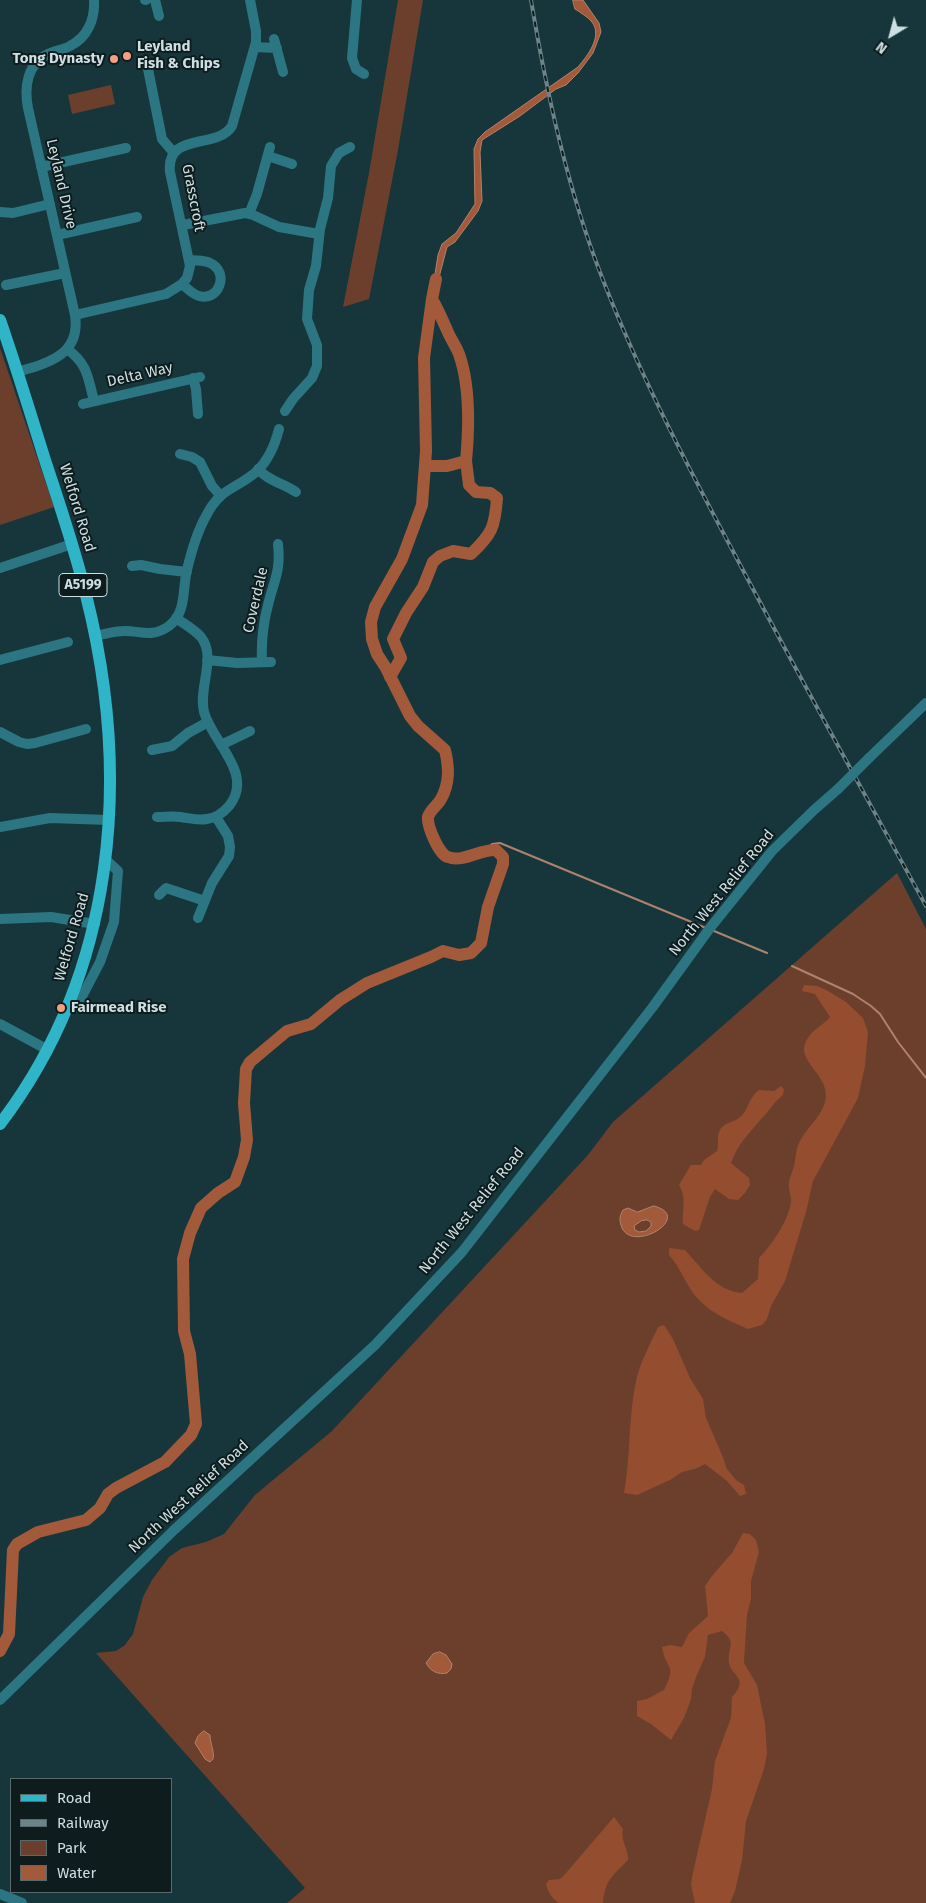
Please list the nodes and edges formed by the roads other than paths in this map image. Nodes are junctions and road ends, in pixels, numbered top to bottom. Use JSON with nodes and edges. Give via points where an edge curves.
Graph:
{"nodes":[{"id":1,"x":94,"y":0,"type":"edge"},
{"id":2,"x":155,"y":0,"type":"edge"},
{"id":3,"x":250,"y":0,"type":"edge"},
{"id":4,"x":357,"y":0,"type":"edge"},
{"id":5,"x":159,"y":16,"type":"dead end"},
{"id":6,"x":255,"y":46,"type":"junction"},
{"id":7,"x":148,"y":70,"type":"dead end"},
{"id":8,"x":283,"y":72,"type":"dead end"},
{"id":9,"x":347,"y":76,"type":"dead end"},
{"id":10,"x":350,"y":147,"type":"dead end"},
{"id":11,"x":126,"y":148,"type":"dead end"},
{"id":12,"x":174,"y":153,"type":"junction"},
{"id":13,"x":292,"y":164,"type":"dead end"},
{"id":14,"x":42,"y":167,"type":"junction"},
{"id":15,"x":50,"y":204,"type":"junction"},
{"id":16,"x":0,"y":212,"type":"edge"},
{"id":17,"x":249,"y":214,"type":"junction"},
{"id":18,"x":137,"y":217,"type":"dead end"},
{"id":19,"x":182,"y":225,"type":"junction"},
{"id":20,"x":319,"y":234,"type":"junction"},
{"id":21,"x":57,"y":235,"type":"junction"},
{"id":22,"x":190,"y":260,"type":"junction"},
{"id":23,"x":65,"y":273,"type":"junction"},
{"id":24,"x":182,"y":284,"type":"junction"},
{"id":25,"x":6,"y":286,"type":"dead end"},
{"id":26,"x":75,"y":315,"type":"junction"},
{"id":27,"x":0,"y":320,"type":"edge"},
{"id":28,"x":67,"y":349,"type":"junction"},
{"id":29,"x":17,"y":372,"type":"junction"},
{"id":30,"x":94,"y":401,"type":"junction"},
{"id":31,"x":83,"y":404,"type":"dead end"},
{"id":32,"x":285,"y":411,"type":"dead end"},
{"id":33,"x":198,"y":414,"type":"dead end"},
{"id":34,"x":279,"y":429,"type":"dead end"},
{"id":35,"x":180,"y":454,"type":"dead end"},
{"id":36,"x":258,"y":469,"type":"junction"},
{"id":37,"x":296,"y":492,"type":"dead end"},
{"id":38,"x":220,"y":495,"type":"junction"},
{"id":39,"x":72,"y":544,"type":"junction"},
{"id":40,"x":278,"y":544,"type":"dead end"},
{"id":41,"x":132,"y":566,"type":"dead end"},
{"id":42,"x":0,"y":568,"type":"edge"},
{"id":43,"x":187,"y":572,"type":"junction"},
{"id":44,"x":176,"y":618,"type":"junction"},
{"id":45,"x":95,"y":636,"type":"junction"},
{"id":46,"x":68,"y":642,"type":"dead end"},
{"id":47,"x":0,"y":660,"type":"edge"},
{"id":48,"x":207,"y":660,"type":"junction"},
{"id":49,"x":926,"y":703,"type":"edge"},
{"id":50,"x":208,"y":722,"type":"junction"},
{"id":51,"x":86,"y":729,"type":"dead end"},
{"id":52,"x":250,"y":730,"type":"dead end"},
{"id":53,"x":0,"y":732,"type":"edge"},
{"id":54,"x":221,"y":745,"type":"junction"},
{"id":55,"x":152,"y":750,"type":"dead end"},
{"id":56,"x":157,"y":817,"type":"dead end"},
{"id":57,"x":216,"y":817,"type":"junction"},
{"id":58,"x":109,"y":820,"type":"junction"},
{"id":59,"x":0,"y":827,"type":"edge"},
{"id":60,"x":106,"y":860,"type":"junction"},
{"id":61,"x":159,"y":895,"type":"dead end"},
{"id":62,"x":205,"y":900,"type":"junction"},
{"id":63,"x":198,"y":918,"type":"dead end"},
{"id":64,"x":0,"y":919,"type":"edge"},
{"id":65,"x":95,"y":924,"type":"junction"},
{"id":66,"x":86,"y":959,"type":"junction"},
{"id":67,"x":100,"y":962,"type":"junction"},
{"id":68,"x":76,"y":1008,"type":"dead end"},
{"id":69,"x":0,"y":1024,"type":"edge"},
{"id":70,"x":48,"y":1050,"type":"junction"},
{"id":71,"x":0,"y":1124,"type":"edge"},
{"id":72,"x":0,"y":1700,"type":"edge"},
{"id":73,"x":0,"y":1894,"type":"edge"},
{"id":74,"x":22,"y":1903,"type":"edge"}],
"edges":[{"from":1,"to":14,"type":"street","name":"Leyland Drive","via":[[91,21],[83,37],[44,56],[27,82],[26,98]]},
{"from":2,"to":5,"type":"street"},
{"from":3,"to":6,"type":"street","name":"Grasscroft","via":[[256,31]]},
{"from":4,"to":9,"type":"street","via":[[352,58],[360,72]]},
{"from":6,"to":8,"type":"street","via":[[268,49],[275,43]]},
{"from":6,"to":12,"type":"street","name":"Grasscroft","via":[[230,129],[220,136],[183,146]]},
{"from":7,"to":12,"type":"street","via":[[162,138]]},
{"from":10,"to":20,"type":"street","via":[[340,153],[331,166],[328,198]]},
{"from":11,"to":14,"type":"street"},
{"from":12,"to":19,"type":"street","name":"Grasscroft","via":[[170,172]]},
{"from":13,"to":17,"type":"street","via":[[269,152]]},
{"from":14,"to":15,"type":"street","name":"Leyland Drive"},
{"from":15,"to":16,"type":"street","via":[[13,213]]},
{"from":15,"to":21,"type":"street","name":"Leyland Drive"},
{"from":17,"to":19,"type":"street"},
{"from":17,"to":20,"type":"street","via":[[280,227]]},
{"from":18,"to":21,"type":"street"},
{"from":19,"to":22,"type":"street","name":"Grasscroft"},
{"from":20,"to":32,"type":"street","via":[[307,308],[317,345],[317,366],[312,378]]},
{"from":21,"to":23,"type":"street","name":"Leyland Drive"},
{"from":22,"to":24,"type":"street","via":[[189,272]]},
{"from":22,"to":24,"type":"street","via":[[214,265],[220,273],[220,286],[215,293],[203,296],[196,295]]},
{"from":23,"to":25,"type":"street"},
{"from":23,"to":26,"type":"street","name":"Leyland Drive"},
{"from":24,"to":26,"type":"street","via":[[166,294]]},
{"from":26,"to":28,"type":"street","name":"Leyland Drive","via":[[75,332]]},
{"from":27,"to":29,"type":"main road","name":"Welford Road","number":"A5199"},
{"from":28,"to":29,"type":"street","via":[[52,361]]},
{"from":28,"to":30,"type":"street","name":"Delta Way","via":[[86,368]]},
{"from":29,"to":39,"type":"main road","name":"Welford Road","number":"A5199"},
{"from":30,"to":31,"type":"street","name":"Delta Way"},
{"from":30,"to":33,"type":"street","name":"Delta Way","via":[[197,378]]},
{"from":34,"to":36,"type":"street","via":[[272,451]]},
{"from":35,"to":38,"type":"street","via":[[200,462]]},
{"from":36,"to":37,"type":"street","via":[[268,479]]},
{"from":36,"to":38,"type":"street"},
{"from":38,"to":43,"type":"street","via":[[203,521]]},
{"from":39,"to":42,"type":"street"},
{"from":39,"to":45,"type":"main road","name":"Welford Road","number":"A5199"},
{"from":40,"to":48,"type":"street","name":"Coverdale","via":[[279,565],[262,637],[266,662]]},
{"from":41,"to":43,"type":"street"},
{"from":43,"to":44,"type":"street","via":[[183,604]]},
{"from":44,"to":45,"type":"street","via":[[153,633],[123,631]]},
{"from":44,"to":48,"type":"street","via":[[201,637]]},
{"from":45,"to":58,"type":"main road","name":"Welford Road","number":"A5199","via":[[107,722]]},
{"from":46,"to":47,"type":"street"},
{"from":48,"to":50,"type":"street","via":[[203,707]]},
{"from":49,"to":72,"type":"street","name":"North West Relief Road","bridge":true,"via":[[766,859],[456,1259],[375,1345],[174,1530]]},
{"from":50,"to":54,"type":"street"},
{"from":50,"to":55,"type":"street","via":[[172,746]]},
{"from":51,"to":53,"type":"street","via":[[35,744],[27,744]]},
{"from":52,"to":54,"type":"street"},
{"from":54,"to":57,"type":"street","via":[[235,769],[237,782],[231,803]]},
{"from":56,"to":57,"type":"street","via":[[198,820]]},
{"from":57,"to":62,"type":"street","via":[[228,836],[229,856]]},
{"from":58,"to":59,"type":"street","via":[[50,818]]},
{"from":58,"to":60,"type":"main road","name":"Welford Road","number":"A5199"},
{"from":60,"to":65,"type":"main road","name":"Welford Road","number":"A5199"},
{"from":60,"to":67,"type":"street","name":"Welford Road","via":[[118,870],[117,891],[114,922]]},
{"from":61,"to":62,"type":"street","via":[[166,888]]},
{"from":62,"to":63,"type":"street"},
{"from":64,"to":65,"type":"street","via":[[51,917]]},
{"from":65,"to":66,"type":"main road","name":"Welford Road","number":"A5199"},
{"from":66,"to":67,"type":"street"},
{"from":66,"to":70,"type":"main road","name":"Welford Road","number":"A5199"},
{"from":67,"to":68,"type":"street","name":"Welford Road"},
{"from":69,"to":70,"type":"street"},
{"from":70,"to":71,"type":"main road","name":"Welford Road","number":"A5199"},
{"from":73,"to":74,"type":"street"}]}
